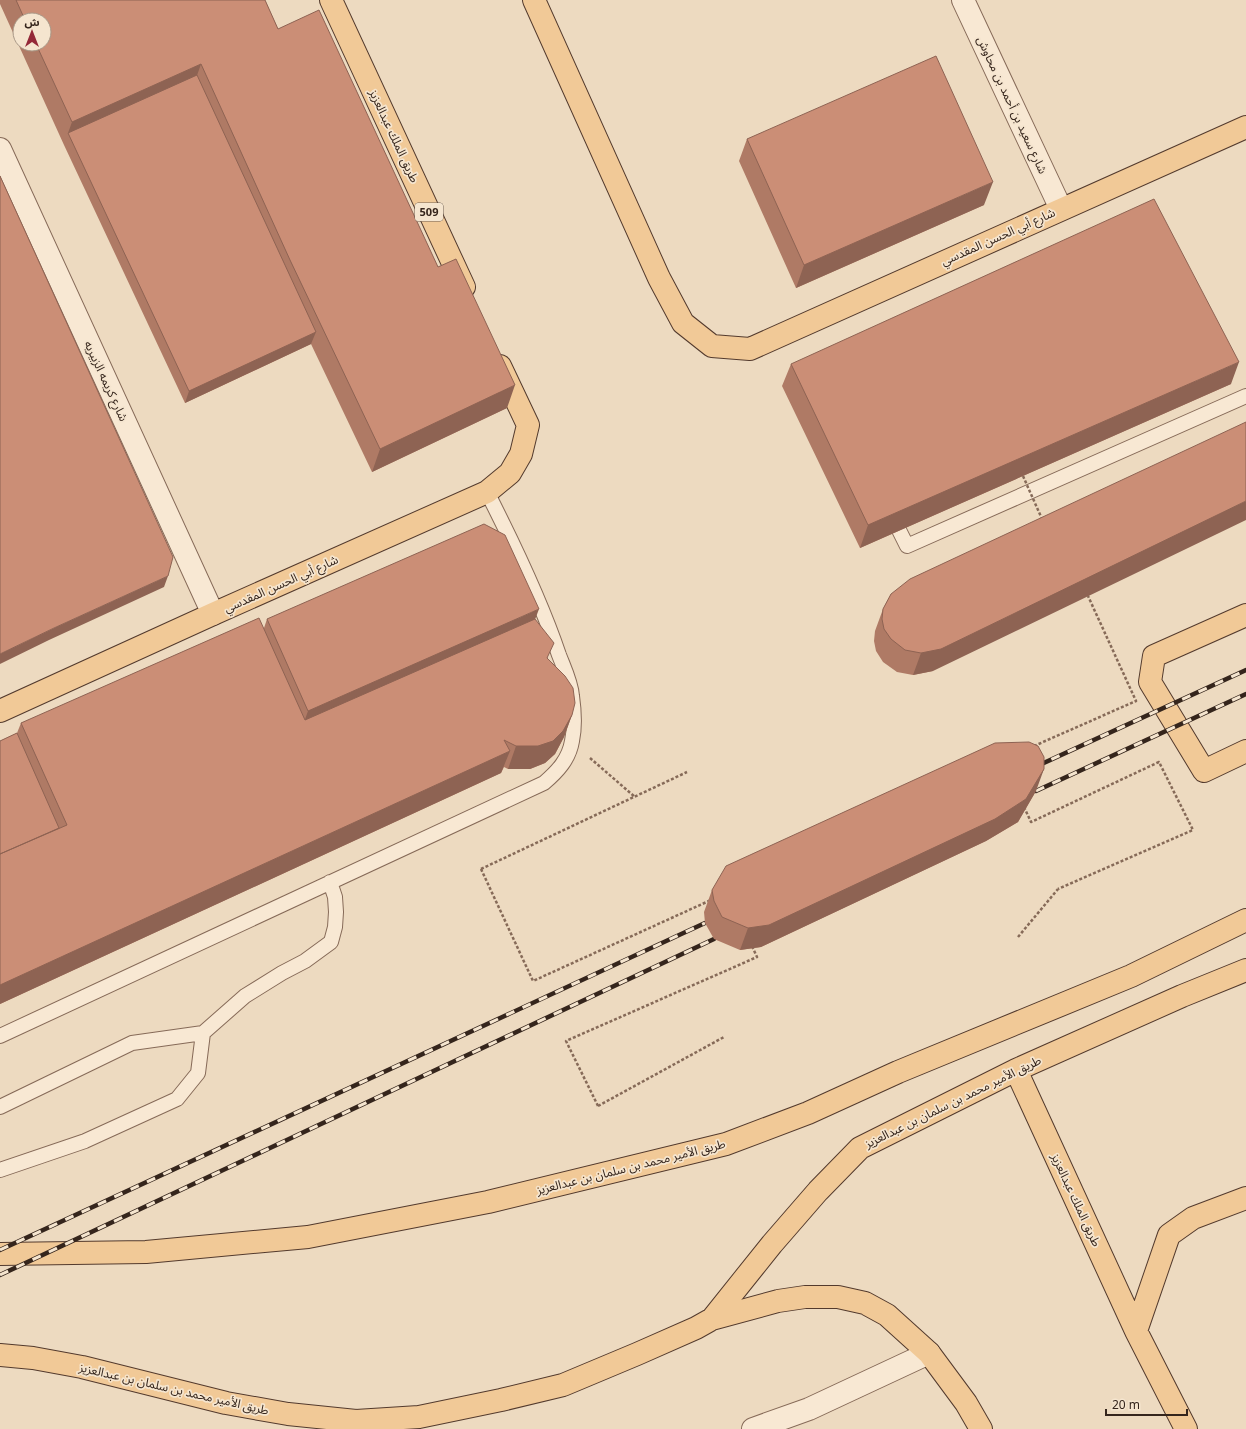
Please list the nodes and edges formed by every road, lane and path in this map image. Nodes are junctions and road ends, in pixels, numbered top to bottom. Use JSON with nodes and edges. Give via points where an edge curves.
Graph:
{"nodes":[{"id":1,"x":331,"y":0,"type":"edge"},
{"id":2,"x":534,"y":0,"type":"edge"},
{"id":3,"x":963,"y":0,"type":"edge"},
{"id":4,"x":1246,"y":127,"type":"edge"},
{"id":5,"x":0,"y":149,"type":"edge"},
{"id":6,"x":1061,"y":209,"type":"junction"},
{"id":7,"x":471,"y":302,"type":"edge"},
{"id":8,"x":491,"y":345,"type":"edge"},
{"id":9,"x":1246,"y":396,"type":"edge"},
{"id":10,"x":1023,"y":476,"type":"edge"},
{"id":11,"x":488,"y":492,"type":"junction"},
{"id":12,"x":1045,"y":526,"type":"edge"},
{"id":13,"x":899,"y":530,"type":"edge"},
{"id":14,"x":1088,"y":596,"type":"edge"},
{"id":15,"x":213,"y":614,"type":"junction"},
{"id":16,"x":1246,"y":615,"type":"edge"},
{"id":17,"x":0,"y":711,"type":"edge"},
{"id":18,"x":572,"y":742,"type":"junction"},
{"id":19,"x":1032,"y":746,"type":"edge"},
{"id":20,"x":1246,"y":751,"type":"edge"},
{"id":21,"x":687,"y":772,"type":"dead end"},
{"id":22,"x":635,"y":797,"type":"junction"},
{"id":23,"x":1022,"y":801,"type":"edge"},
{"id":24,"x":330,"y":882,"type":"junction"},
{"id":25,"x":714,"y":898,"type":"edge"},
{"id":26,"x":1246,"y":920,"type":"edge"},
{"id":27,"x":1018,"y":937,"type":"dead end"},
{"id":28,"x":750,"y":943,"type":"edge"},
{"id":29,"x":1246,"y":970,"type":"edge"},
{"id":30,"x":203,"y":1033,"type":"junction"},
{"id":31,"x":0,"y":1036,"type":"edge"},
{"id":32,"x":724,"y":1037,"type":"dead end"},
{"id":33,"x":1016,"y":1070,"type":"junction"},
{"id":34,"x":0,"y":1108,"type":"edge"},
{"id":35,"x":0,"y":1170,"type":"edge"},
{"id":36,"x":1246,"y":1198,"type":"edge"},
{"id":37,"x":0,"y":1254,"type":"edge"},
{"id":38,"x":712,"y":1319,"type":"junction"},
{"id":39,"x":1136,"y":1331,"type":"junction"},
{"id":40,"x":929,"y":1353,"type":"junction"},
{"id":41,"x":0,"y":1355,"type":"edge"},
{"id":42,"x":753,"y":1429,"type":"edge"},
{"id":43,"x":981,"y":1429,"type":"edge"},
{"id":44,"x":1186,"y":1429,"type":"edge"}],
"edges":[{"from":1,"to":7,"type":"main road","name":"طريق الملك عبدالعزيز","number":"509"},
{"from":2,"to":6,"type":"main road","name":"شارع أبي الحسن المقدسي","via":[[659,278],[683,323],[712,346],[750,349]]},
{"from":3,"to":6,"type":"street","name":"شارع سعيد بن أحمد بن محاوش"},
{"from":4,"to":6,"type":"main road","name":"شارع أبي الحسن المقدسي"},
{"from":5,"to":15,"type":"street","name":"شارع كريمه الزبيريه"},
{"from":8,"to":11,"type":"main road","name":"شارع أبي الحسن المقدسي","via":[[528,425],[521,454],[510,474]]},
{"from":9,"to":13,"type":"lane","via":[[907,546]]},
{"from":10,"to":12,"type":"path","bridge":true},
{"from":11,"to":15,"type":"main road","name":"شارع أبي الحسن المقدسي"},
{"from":11,"to":18,"type":"lane","via":[[551,631],[572,694]]},
{"from":14,"to":19,"type":"path","bridge":true,"via":[[1136,702]]},
{"from":15,"to":17,"type":"main road","name":"شارع أبي الحسن المقدسي"},
{"from":16,"to":20,"type":"main road","via":[[1154,656],[1150,682],[1204,771]]},
{"from":18,"to":22,"type":"path"},
{"from":18,"to":24,"type":"lane","via":[[562,765],[544,783]]},
{"from":21,"to":22,"type":"path"},
{"from":22,"to":25,"type":"path","bridge":true,"via":[[481,869],[533,982]]},
{"from":23,"to":27,"type":"path","bridge":true,"via":[[1031,822],[1159,762],[1192,830],[1058,889]]},
{"from":24,"to":30,"type":"lane","via":[[336,912],[331,942],[305,961],[245,996]]},
{"from":24,"to":31,"type":"lane"},
{"from":26,"to":37,"type":"main road","name":"طريق الأمير محمد بن سلمان بن عبدالعزيز","via":[[1131,976],[898,1072],[808,1113],[726,1144],[488,1202],[308,1237],[146,1252]]},
{"from":28,"to":32,"type":"path","bridge":true,"via":[[757,957],[566,1041],[598,1106]]},
{"from":29,"to":33,"type":"main road","name":"طريق الأمير محمد بن سلمان بن عبدالعزيز"},
{"from":30,"to":34,"type":"lane","via":[[132,1043]]},
{"from":30,"to":35,"type":"lane","via":[[198,1073],[176,1099],[85,1141]]},
{"from":33,"to":38,"type":"main road","name":"طريق الأمير محمد بن سلمان بن عبدالعزيز","via":[[860,1148],[772,1244]]},
{"from":33,"to":39,"type":"main road","name":"طريق الملك عبدالعزيز"},
{"from":36,"to":39,"type":"main road","via":[[1193,1218],[1169,1236]]},
{"from":38,"to":40,"type":"main road","via":[[805,1296],[838,1296],[865,1303],[887,1315]]},
{"from":38,"to":41,"type":"main road","name":"طريق الأمير محمد بن سلمان بن عبدالعزيز","via":[[563,1385],[419,1417],[356,1421],[288,1414],[226,1403],[82,1367]]},
{"from":39,"to":44,"type":"main road","name":"طريق الملك عبدالعزيز"},
{"from":40,"to":42,"type":"street","via":[[810,1409]]},
{"from":40,"to":43,"type":"main road","via":[[966,1403]]}]}
